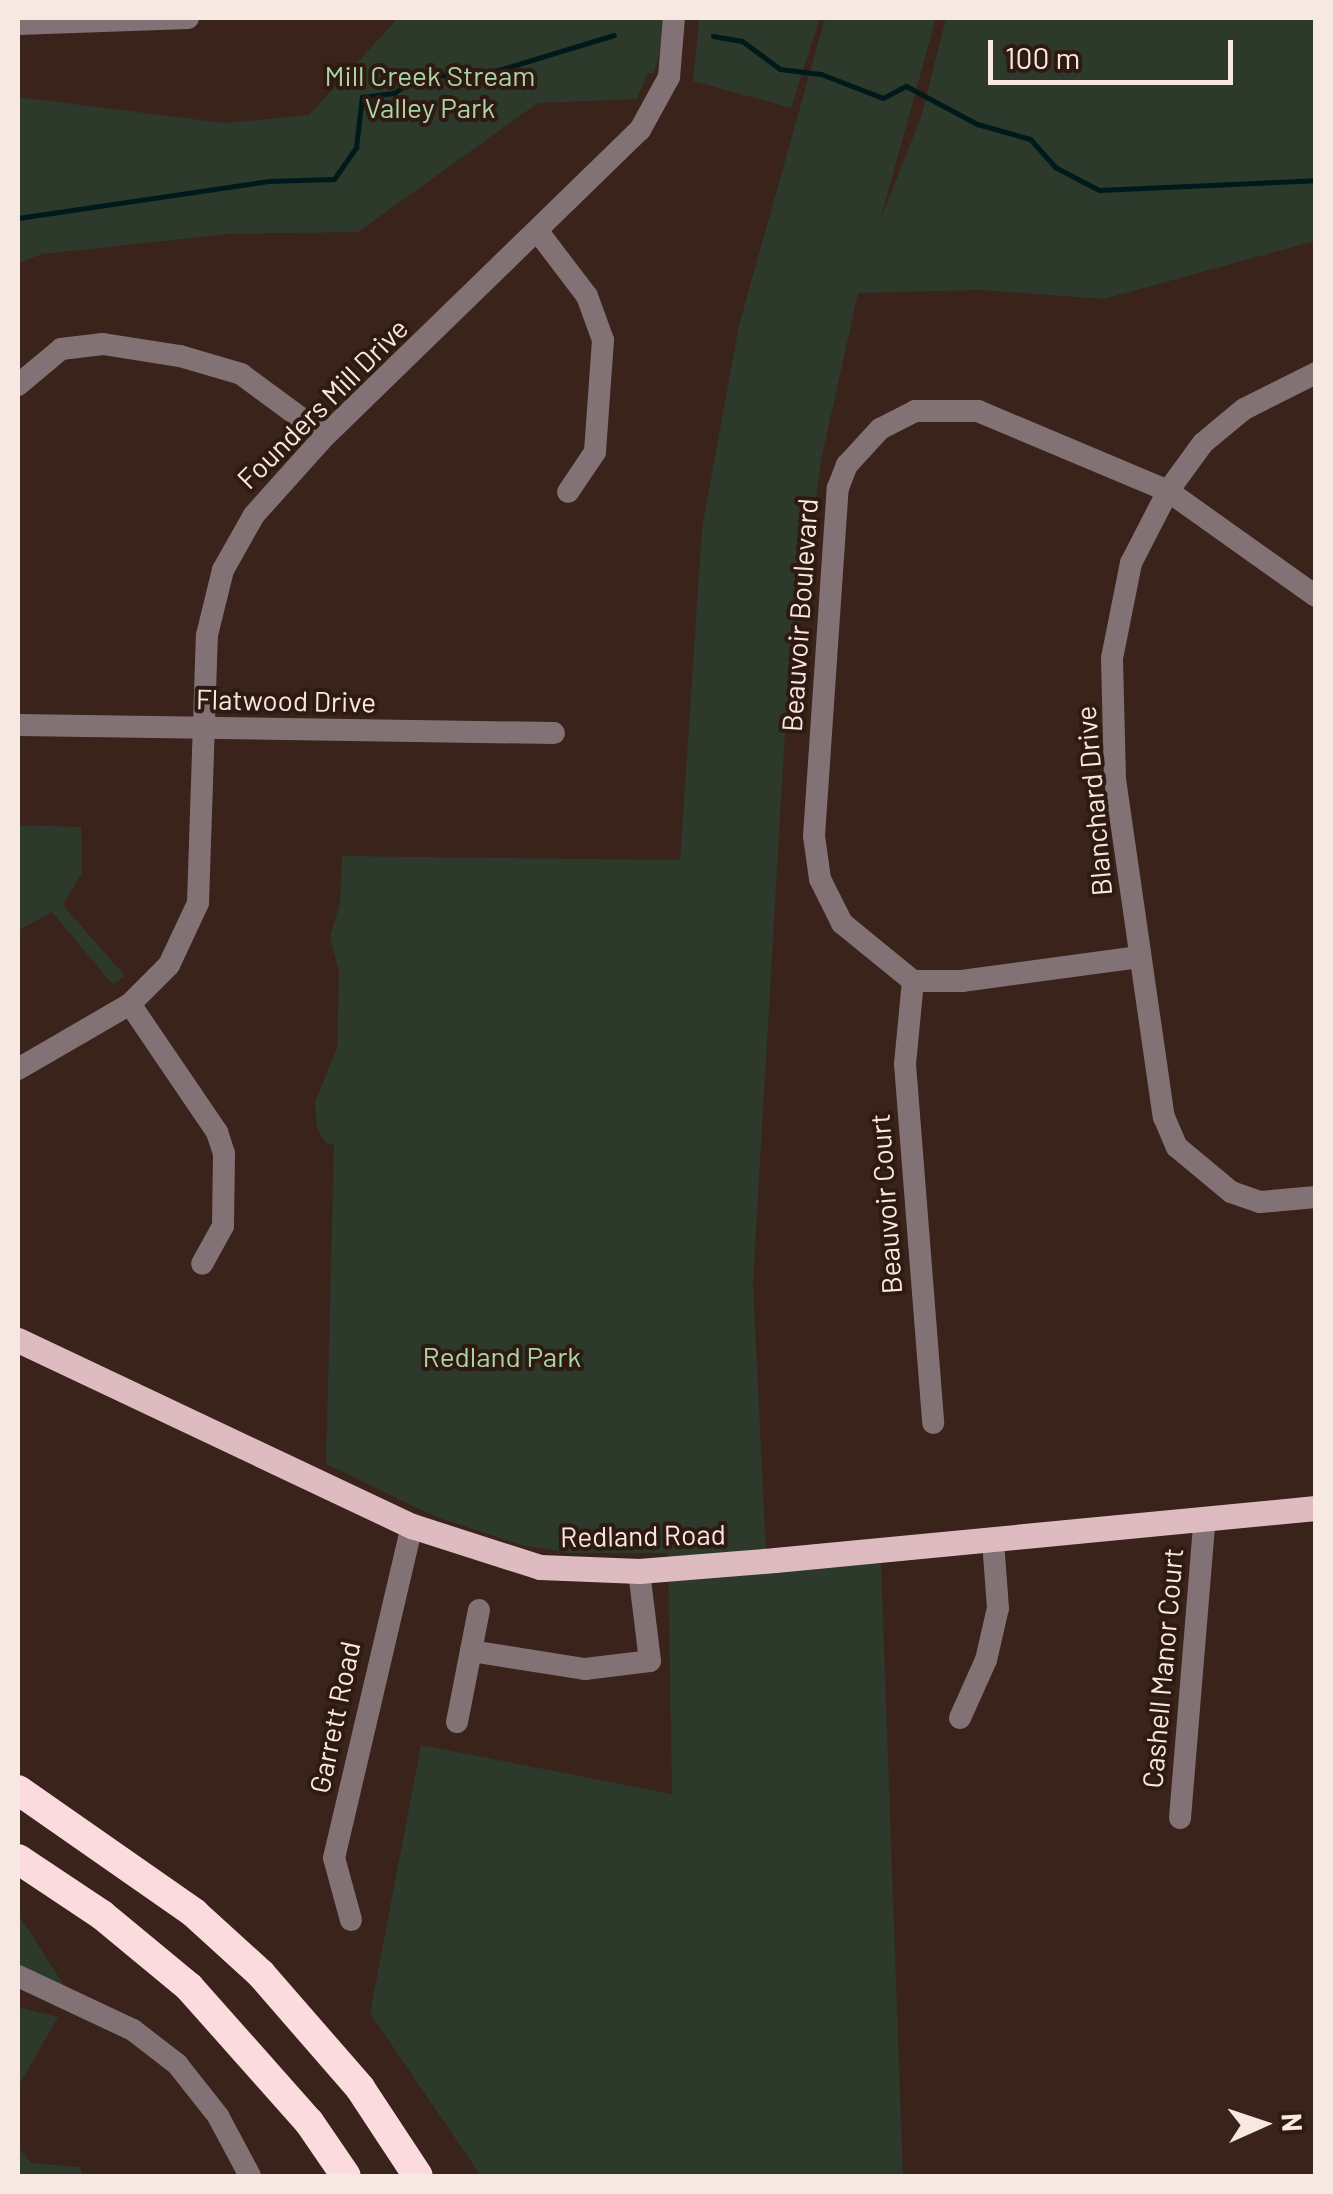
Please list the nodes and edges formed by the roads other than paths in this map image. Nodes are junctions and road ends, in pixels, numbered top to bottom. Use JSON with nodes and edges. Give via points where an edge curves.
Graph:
{"nodes":[{"id":1,"x":188,"y":18,"type":"edge"},
{"id":2,"x":674,"y":18,"type":"edge"},
{"id":3,"x":18,"y":24,"type":"edge"},
{"id":4,"x":539,"y":232,"type":"junction"},
{"id":5,"x":1316,"y":373,"type":"edge"},
{"id":6,"x":18,"y":385,"type":"edge"},
{"id":7,"x":325,"y":436,"type":"junction"},
{"id":8,"x":1168,"y":491,"type":"junction"},
{"id":9,"x":568,"y":492,"type":"dead end"},
{"id":10,"x":1316,"y":596,"type":"edge"},
{"id":11,"x":18,"y":725,"type":"edge"},
{"id":12,"x":204,"y":729,"type":"junction"},
{"id":13,"x":554,"y":733,"type":"dead end"},
{"id":14,"x":1139,"y":956,"type":"junction"},
{"id":15,"x":913,"y":981,"type":"junction"},
{"id":16,"x":130,"y":1004,"type":"junction"},
{"id":17,"x":18,"y":1070,"type":"edge"},
{"id":18,"x":1316,"y":1197,"type":"edge"},
{"id":19,"x":202,"y":1264,"type":"dead end"},
{"id":20,"x":18,"y":1340,"type":"edge"},
{"id":21,"x":933,"y":1423,"type":"dead end"},
{"id":22,"x":1316,"y":1508,"type":"edge"},
{"id":23,"x":1204,"y":1523,"type":"junction"},
{"id":24,"x":412,"y":1526,"type":"junction"},
{"id":25,"x":993,"y":1542,"type":"junction"},
{"id":26,"x":639,"y":1571,"type":"junction"},
{"id":27,"x":478,"y":1610,"type":"dead end"},
{"id":28,"x":471,"y":1651,"type":"junction"},
{"id":29,"x":960,"y":1718,"type":"dead end"},
{"id":30,"x":457,"y":1722,"type":"dead end"},
{"id":31,"x":18,"y":1790,"type":"edge"},
{"id":32,"x":1180,"y":1818,"type":"dead end"},
{"id":33,"x":18,"y":1859,"type":"edge"},
{"id":34,"x":351,"y":1920,"type":"dead end"},
{"id":35,"x":18,"y":1976,"type":"edge"},
{"id":36,"x":250,"y":2176,"type":"edge"},
{"id":37,"x":346,"y":2176,"type":"edge"},
{"id":38,"x":418,"y":2176,"type":"edge"}],
"edges":[{"from":1,"to":3,"type":"street"},
{"from":2,"to":4,"type":"street","name":"Founders Mill Drive","via":[[670,78],[658,105]]},
{"from":4,"to":7,"type":"street","name":"Founders Mill Drive"},
{"from":4,"to":9,"type":"street","via":[[587,296],[603,340],[595,452]]},
{"from":5,"to":8,"type":"street","name":"Blanchard Drive","via":[[1244,408],[1203,443]]},
{"from":6,"to":7,"type":"street","via":[[60,350],[102,344],[180,356],[241,374]]},
{"from":7,"to":12,"type":"street","name":"Founders Mill Drive","via":[[254,515],[223,570],[207,635]]},
{"from":8,"to":10,"type":"street","name":"Beauvoir Boulevard"},
{"from":8,"to":14,"type":"street","name":"Blanchard Drive","via":[[1131,562],[1112,658],[1115,779]]},
{"from":8,"to":15,"type":"street","name":"Beauvoir Boulevard","via":[[1058,441],[956,407],[915,411],[880,429],[847,464],[838,488],[814,836],[820,879],[842,923]]},
{"from":11,"to":12,"type":"street","name":"Flatwood Drive"},
{"from":12,"to":13,"type":"street","name":"Flatwood Drive"},
{"from":12,"to":16,"type":"street","name":"Founders Mill Drive","via":[[198,904],[169,965]]},
{"from":14,"to":15,"type":"street","via":[[962,981]]},
{"from":14,"to":18,"type":"street","name":"Blanchard Drive","via":[[1164,1116],[1177,1147],[1204,1174],[1245,1198]]},
{"from":15,"to":21,"type":"street","name":"Beauvoir Court","via":[[905,1064]]},
{"from":16,"to":17,"type":"street","name":"Founders Mill Drive"},
{"from":16,"to":19,"type":"street","via":[[218,1132],[224,1226]]},
{"from":20,"to":24,"type":"main road","name":"Redland Road"},
{"from":22,"to":23,"type":"main road","name":"Redland Road"},
{"from":23,"to":25,"type":"main road","name":"Redland Road"},
{"from":23,"to":32,"type":"street","name":"Cashell Manor Court"},
{"from":24,"to":26,"type":"main road","name":"Redland Road","via":[[513,1562]]},
{"from":24,"to":34,"type":"street","name":"Garrett Road","via":[[334,1858]]},
{"from":25,"to":26,"type":"main road","name":"Redland Road"},
{"from":25,"to":29,"type":"street","via":[[998,1608],[986,1660]]},
{"from":26,"to":28,"type":"street","via":[[650,1662],[584,1669]]},
{"from":27,"to":28,"type":"street"},
{"from":28,"to":30,"type":"street"},
{"from":31,"to":38,"type":"highway","via":[[163,1890],[261,1974],[360,2088]]},
{"from":33,"to":37,"type":"highway","via":[[102,1915],[189,1987],[276,2081]]},
{"from":35,"to":36,"type":"street","via":[[133,2030],[177,2064],[218,2116]]}]}
